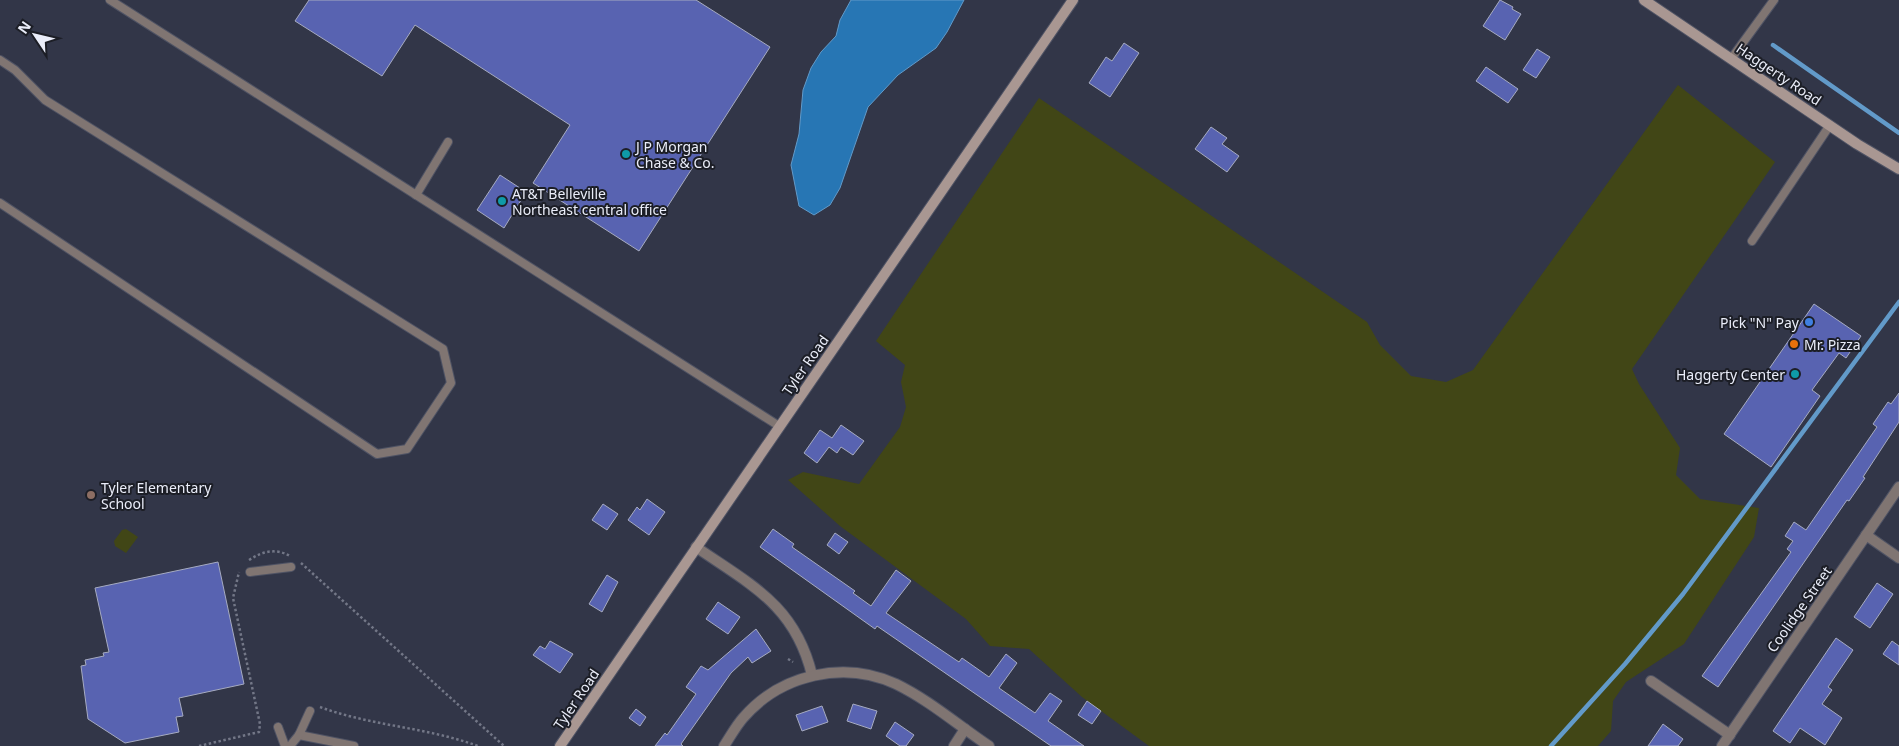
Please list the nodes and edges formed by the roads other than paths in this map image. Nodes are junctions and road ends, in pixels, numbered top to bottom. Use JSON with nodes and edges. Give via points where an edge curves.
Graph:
{"nodes":[{"id":1,"x":110,"y":0,"type":"edge"},
{"id":2,"x":1073,"y":0,"type":"edge"},
{"id":3,"x":1644,"y":0,"type":"edge"},
{"id":4,"x":1774,"y":0,"type":"edge"},
{"id":5,"x":1731,"y":59,"type":"junction"},
{"id":6,"x":0,"y":60,"type":"edge"},
{"id":7,"x":1830,"y":125,"type":"junction"},
{"id":8,"x":448,"y":142,"type":"dead end"},
{"id":9,"x":1899,"y":169,"type":"edge"},
{"id":10,"x":416,"y":195,"type":"junction"},
{"id":11,"x":0,"y":203,"type":"edge"},
{"id":12,"x":1752,"y":241,"type":"dead end"},
{"id":13,"x":779,"y":426,"type":"junction"},
{"id":14,"x":1899,"y":487,"type":"edge"},
{"id":15,"x":1866,"y":535,"type":"junction"},
{"id":16,"x":696,"y":547,"type":"junction"},
{"id":17,"x":1899,"y":558,"type":"edge"},
{"id":18,"x":291,"y":567,"type":"dead end"},
{"id":19,"x":250,"y":572,"type":"dead end"},
{"id":20,"x":812,"y":675,"type":"junction"},
{"id":21,"x":1651,"y":681,"type":"dead end"},
{"id":22,"x":313,"y":709,"type":"road end"},
{"id":23,"x":278,"y":727,"type":"dead end"},
{"id":24,"x":965,"y":729,"type":"junction"},
{"id":25,"x":299,"y":735,"type":"junction"},
{"id":26,"x":1730,"y":735,"type":"junction"},
{"id":27,"x":286,"y":746,"type":"edge"},
{"id":28,"x":290,"y":746,"type":"edge"},
{"id":29,"x":354,"y":746,"type":"edge"},
{"id":30,"x":560,"y":746,"type":"edge"},
{"id":31,"x":724,"y":746,"type":"edge"},
{"id":32,"x":954,"y":746,"type":"edge"},
{"id":33,"x":989,"y":746,"type":"edge"},
{"id":34,"x":1722,"y":746,"type":"edge"}],
"edges":[{"from":1,"to":10,"type":"lane"},
{"from":2,"to":13,"type":"street","name":"Tyler Road"},
{"from":3,"to":5,"type":"street","name":"Haggerty Road"},
{"from":4,"to":5,"type":"lane"},
{"from":5,"to":7,"type":"street","name":"Haggerty Road"},
{"from":6,"to":11,"type":"lane","via":[[45,100],[443,349],[451,383],[407,449],[377,454]]},
{"from":7,"to":9,"type":"street","name":"Haggerty Road"},
{"from":7,"to":12,"type":"lane"},
{"from":8,"to":10,"type":"lane"},
{"from":10,"to":13,"type":"lane"},
{"from":13,"to":16,"type":"street","name":"Tyler Road"},
{"from":14,"to":15,"type":"street","name":"Coolidge Street"},
{"from":15,"to":17,"type":"street"},
{"from":15,"to":26,"type":"street","name":"Coolidge Street"},
{"from":16,"to":20,"type":"street","via":[[780,609],[801,640]]},
{"from":16,"to":30,"type":"street","name":"Tyler Road"},
{"from":18,"to":19,"type":"lane"},
{"from":20,"to":24,"type":"street","via":[[847,672],[884,679],[910,692]]},
{"from":20,"to":31,"type":"street","via":[[775,691],[760,702],[743,718]]},
{"from":21,"to":26,"type":"street"},
{"from":22,"to":25,"type":"lane"},
{"from":23,"to":27,"type":"lane"},
{"from":24,"to":32,"type":"street"},
{"from":24,"to":33,"type":"street"},
{"from":25,"to":28,"type":"lane"},
{"from":25,"to":29,"type":"lane"},
{"from":26,"to":34,"type":"street","name":"Coolidge Street"}]}
